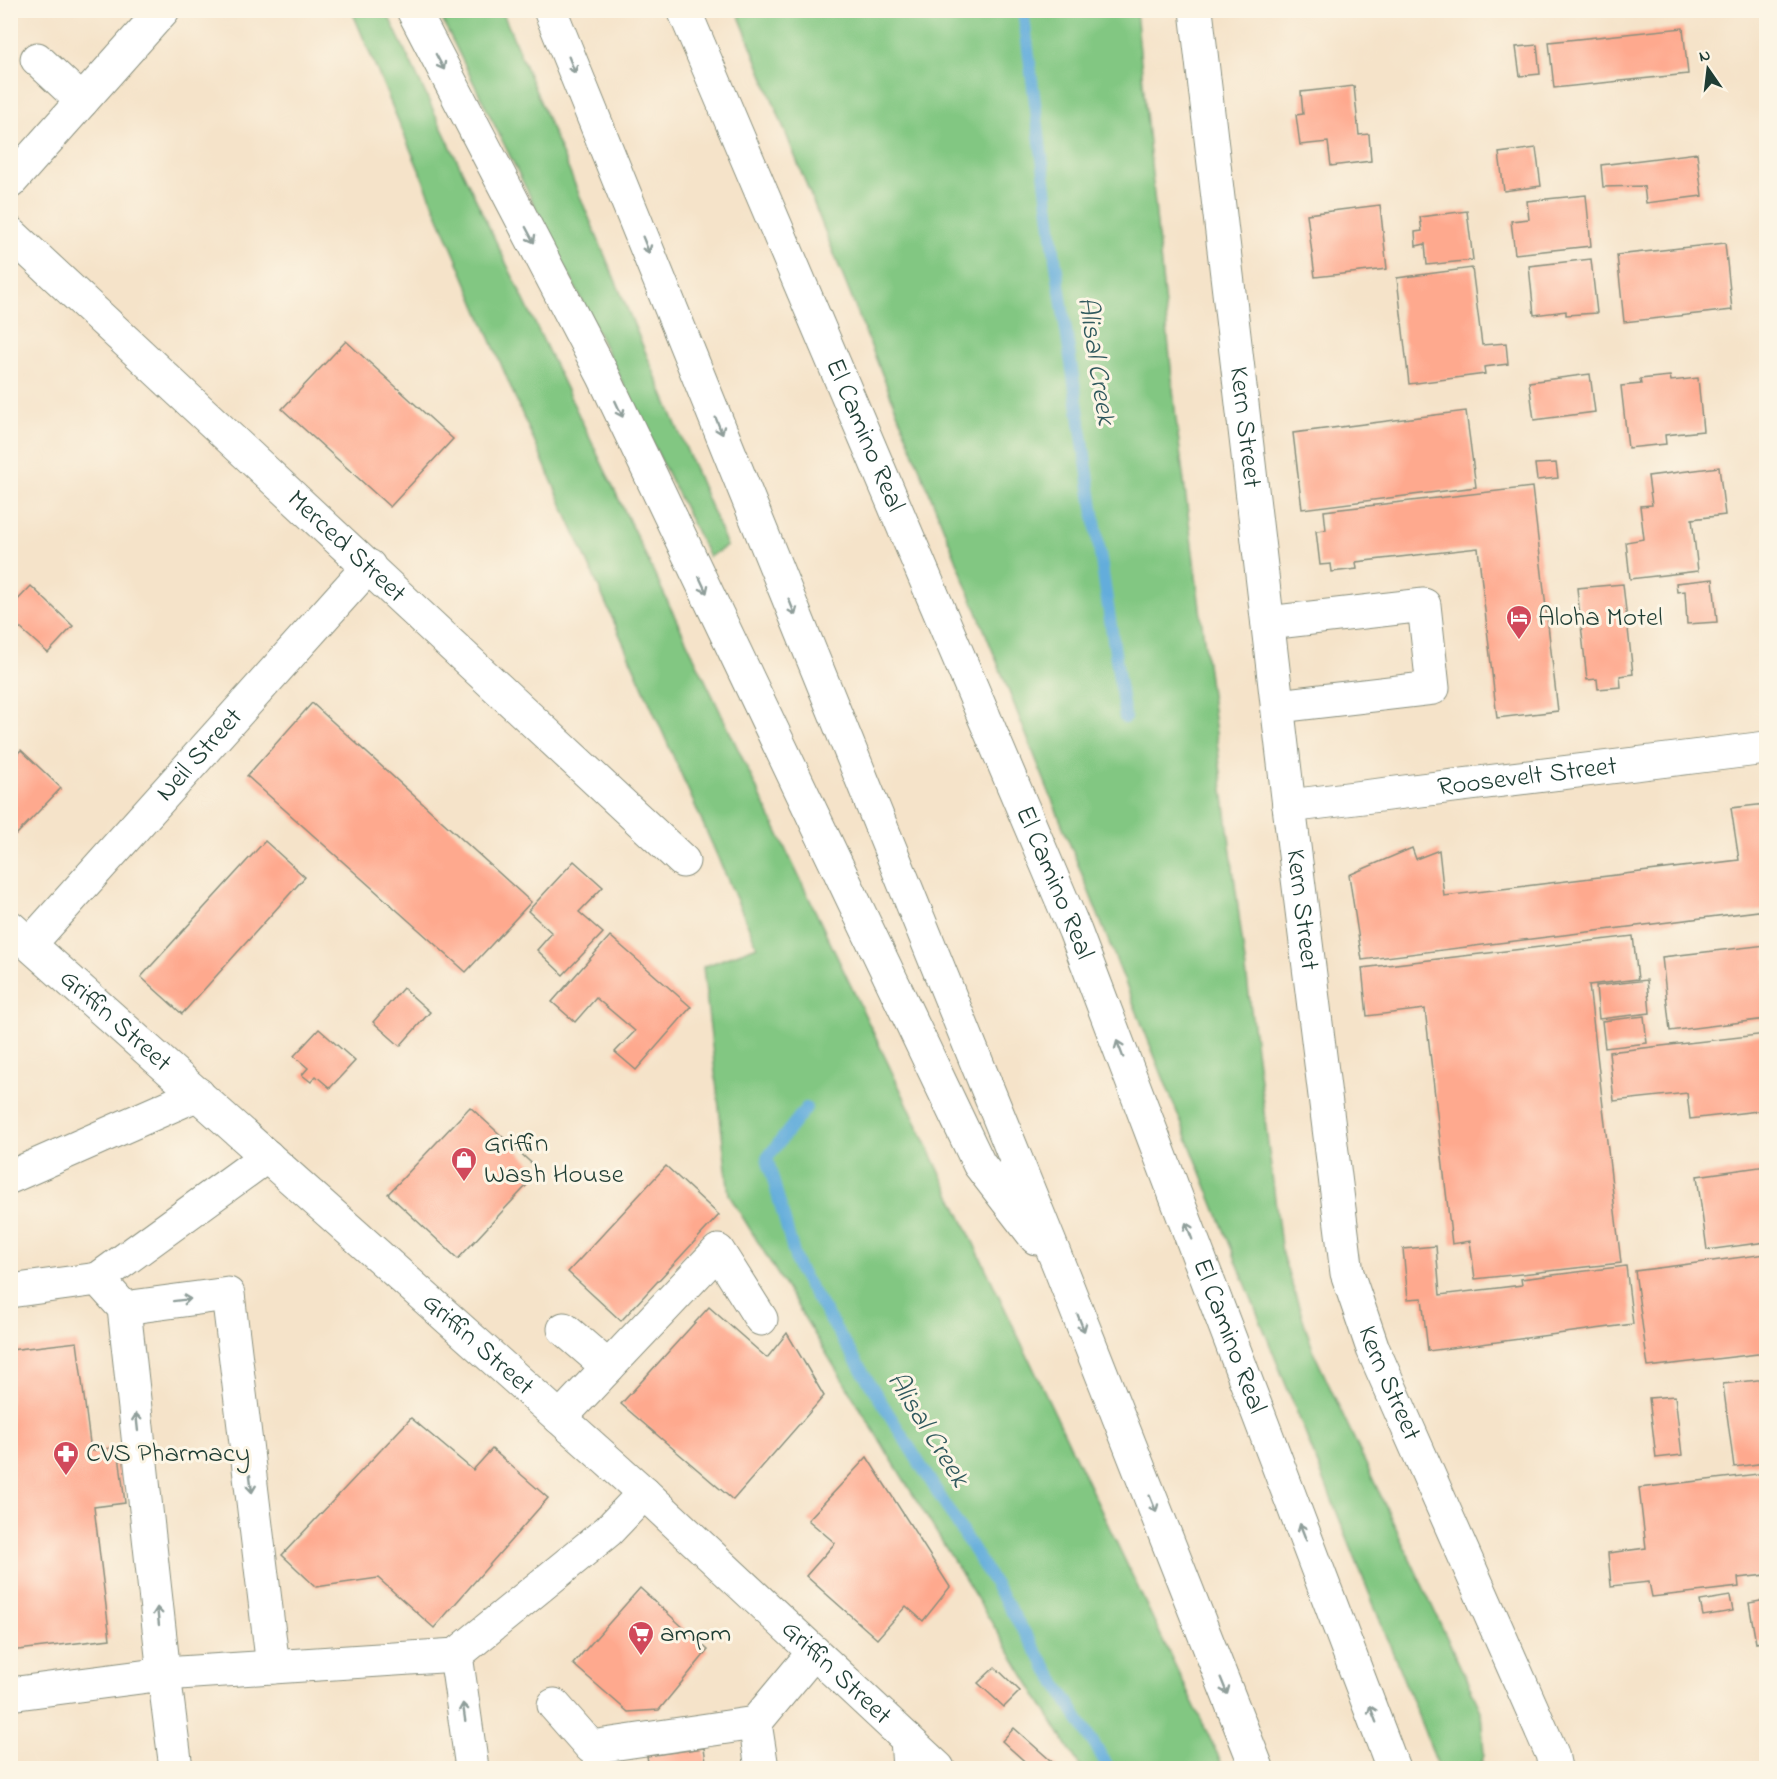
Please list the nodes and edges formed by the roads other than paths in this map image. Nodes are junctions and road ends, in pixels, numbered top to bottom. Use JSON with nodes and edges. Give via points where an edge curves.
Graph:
{"nodes":[{"id":1,"x":163,"y":10,"type":"edge"},
{"id":2,"x":413,"y":10,"type":"edge"},
{"id":3,"x":550,"y":10,"type":"edge"},
{"id":4,"x":684,"y":10,"type":"edge"},
{"id":5,"x":1196,"y":10,"type":"edge"},
{"id":6,"x":38,"y":59,"type":"dead end"},
{"id":7,"x":82,"y":101,"type":"junction"},
{"id":8,"x":10,"y":182,"type":"edge"},
{"id":9,"x":10,"y":233,"type":"edge"},
{"id":10,"x":369,"y":566,"type":"junction"},
{"id":11,"x":1268,"y":623,"type":"junction"},
{"id":12,"x":1278,"y":706,"type":"junction"},
{"id":13,"x":1767,"y":748,"type":"edge"},
{"id":14,"x":1289,"y":806,"type":"junction"},
{"id":15,"x":683,"y":861,"type":"dead end"},
{"id":16,"x":20,"y":935,"type":"edge"},
{"id":17,"x":198,"y":1094,"type":"junction"},
{"id":18,"x":267,"y":1156,"type":"junction"},
{"id":19,"x":10,"y":1177,"type":"edge"},
{"id":20,"x":1060,"y":1268,"type":"junction"},
{"id":21,"x":98,"y":1279,"type":"junction"},
{"id":22,"x":10,"y":1292,"type":"edge"},
{"id":23,"x":124,"y":1308,"type":"junction"},
{"id":24,"x":761,"y":1319,"type":"dead end"},
{"id":25,"x":564,"y":1329,"type":"dead end"},
{"id":26,"x":608,"y":1367,"type":"junction"},
{"id":27,"x":560,"y":1418,"type":"junction"},
{"id":28,"x":644,"y":1493,"type":"junction"},
{"id":29,"x":814,"y":1652,"type":"junction"},
{"id":30,"x":456,"y":1655,"type":"junction"},
{"id":31,"x":273,"y":1667,"type":"junction"},
{"id":32,"x":164,"y":1674,"type":"junction"},
{"id":33,"x":10,"y":1694,"type":"edge"},
{"id":34,"x":554,"y":1705,"type":"dead end"},
{"id":35,"x":755,"y":1723,"type":"junction"},
{"id":36,"x":908,"y":1754,"type":"edge"},
{"id":37,"x":582,"y":1758,"type":"edge"},
{"id":38,"x":176,"y":1768,"type":"edge"},
{"id":39,"x":472,"y":1768,"type":"edge"},
{"id":40,"x":762,"y":1768,"type":"edge"},
{"id":41,"x":938,"y":1768,"type":"edge"},
{"id":42,"x":1257,"y":1768,"type":"edge"},
{"id":43,"x":1393,"y":1768,"type":"edge"},
{"id":44,"x":1555,"y":1768,"type":"edge"}],
"edges":[{"from":1,"to":7,"type":"main road"},
{"from":2,"to":20,"type":"main road","one_way":true,"via":[[604,377],[979,1164]]},
{"from":3,"to":20,"type":"main road","one_way":true},
{"from":43,"to":4,"type":"main road","name":"El Camino Real","one_way":true,"via":[[1075,931]]},
{"from":5,"to":11,"type":"main road","name":"Kern Street"},
{"from":6,"to":7,"type":"main road"},
{"from":7,"to":8,"type":"main road"},
{"from":9,"to":10,"type":"main road","name":"Merced Street"},
{"from":10,"to":15,"type":"main road","name":"Merced Street"},
{"from":10,"to":16,"type":"main road","name":"Neil Street"},
{"from":11,"to":12,"type":"main road","name":"Kern Street"},
{"from":11,"to":12,"type":"main road","via":[[1424,605],[1433,688]]},
{"from":12,"to":14,"type":"main road","name":"Kern Street"},
{"from":13,"to":14,"type":"main road","name":"Roosevelt Street"},
{"from":14,"to":44,"type":"main road","name":"Kern Street","via":[[1347,1273],[1372,1349]]},
{"from":16,"to":17,"type":"main road","name":"Griffin Street"},
{"from":17,"to":18,"type":"main road","name":"Griffin Street"},
{"from":17,"to":19,"type":"main road"},
{"from":18,"to":21,"type":"main road"},
{"from":18,"to":27,"type":"main road","name":"Griffin Street"},
{"from":20,"to":42,"type":"main road","one_way":true},
{"from":21,"to":22,"type":"main road"},
{"from":21,"to":23,"type":"main road"},
{"from":23,"to":31,"type":"main road","one_way":true,"via":[[228,1294]]},
{"from":32,"to":23,"type":"main road","one_way":true},
{"from":24,"to":26,"type":"main road","via":[[718,1251]]},
{"from":25,"to":26,"type":"main road"},
{"from":26,"to":27,"type":"main road"},
{"from":27,"to":28,"type":"main road","name":"Griffin Street"},
{"from":28,"to":29,"type":"main road","name":"Griffin Street"},
{"from":28,"to":30,"type":"main road","via":[[608,1531]]},
{"from":29,"to":35,"type":"main road"},
{"from":29,"to":36,"type":"main road","name":"Griffin Street"},
{"from":30,"to":31,"type":"main road"},
{"from":39,"to":30,"type":"main road","one_way":true},
{"from":31,"to":32,"type":"main road"},
{"from":32,"to":33,"type":"main road"},
{"from":32,"to":38,"type":"main road"},
{"from":34,"to":37,"type":"main road"},
{"from":35,"to":37,"type":"main road"},
{"from":35,"to":40,"type":"main road"},
{"from":36,"to":41,"type":"main road","name":"Griffin Street"}]}
